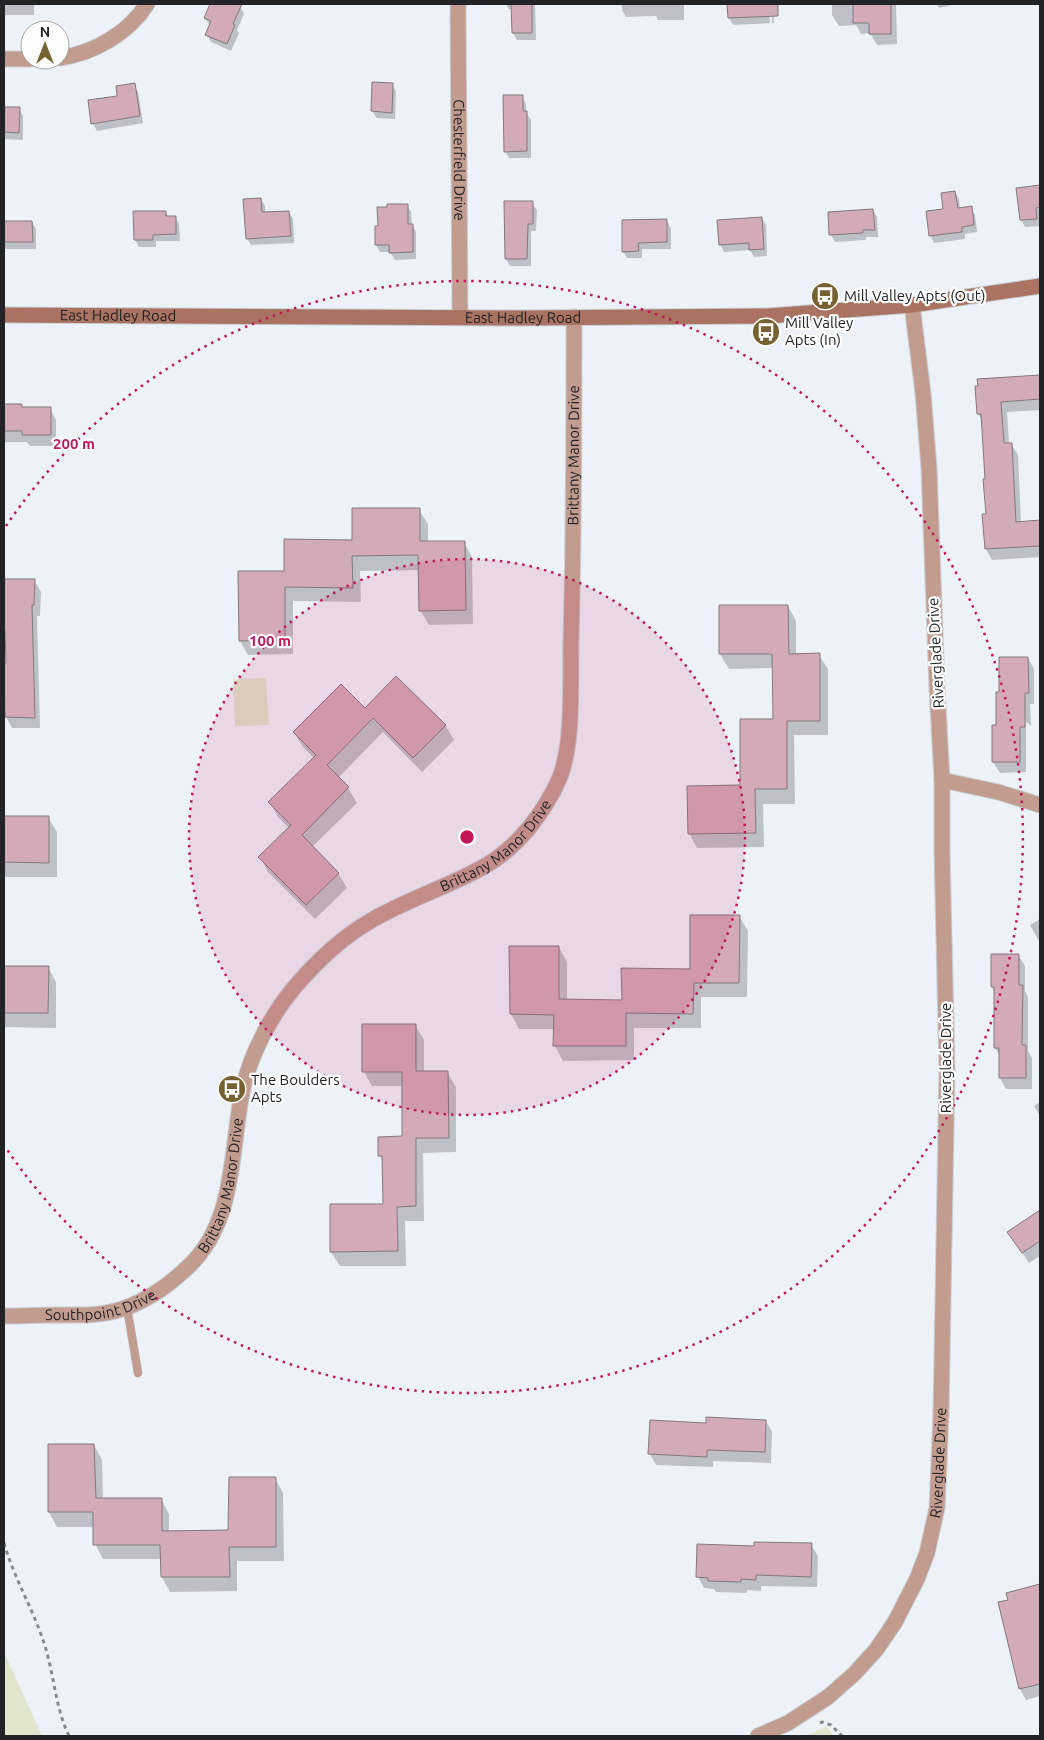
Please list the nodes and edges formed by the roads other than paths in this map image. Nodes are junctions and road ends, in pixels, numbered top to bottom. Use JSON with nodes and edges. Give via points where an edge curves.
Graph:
{"nodes":[{"id":1,"x":147,"y":4,"type":"edge"},
{"id":2,"x":458,"y":4,"type":"edge"},
{"id":3,"x":70,"y":56,"type":"edge"},
{"id":4,"x":4,"y":59,"type":"edge"},
{"id":5,"x":20,"y":59,"type":"edge"},
{"id":6,"x":1040,"y":286,"type":"edge"},
{"id":7,"x":912,"y":305,"type":"junction"},
{"id":8,"x":4,"y":315,"type":"edge"},
{"id":9,"x":460,"y":317,"type":"junction"},
{"id":10,"x":574,"y":317,"type":"junction"},
{"id":11,"x":942,"y":780,"type":"junction"},
{"id":12,"x":1040,"y":805,"type":"edge"},
{"id":13,"x":187,"y":1268,"type":"joint"},
{"id":14,"x":127,"y":1307,"type":"junction"},
{"id":15,"x":4,"y":1316,"type":"edge"},
{"id":16,"x":138,"y":1373,"type":"dead end"},
{"id":17,"x":758,"y":1736,"type":"edge"}],
"edges":[{"from":1,"to":3,"type":"street","via":[[133,21],[105,42]]},
{"from":2,"to":9,"type":"street","name":"Chesterfield Drive"},
{"from":4,"to":5,"type":"street"},
{"from":6,"to":7,"type":"street","name":"East Hadley Road"},
{"from":7,"to":10,"type":"street","name":"East Hadley Road","via":[[768,316]]},
{"from":7,"to":11,"type":"street","name":"Riverglade Drive","via":[[927,437]]},
{"from":8,"to":9,"type":"street","name":"East Hadley Road"},
{"from":9,"to":10,"type":"street","name":"East Hadley Road"},
{"from":10,"to":13,"type":"street","name":"Brittany Manor Drive","via":[[569,732],[559,778],[537,816],[505,852],[483,868],[395,907],[359,927],[318,962],[291,992],[264,1036],[247,1073],[231,1176],[218,1222],[205,1246]]},
{"from":11,"to":12,"type":"street"},
{"from":11,"to":17,"type":"street","name":"Riverglade Drive","via":[[947,1070],[941,1414],[934,1523],[927,1553],[911,1592],[895,1622],[865,1663],[814,1707]]},
{"from":13,"to":14,"type":"street","name":"Southpoint Drive","via":[[153,1294]]},
{"from":14,"to":15,"type":"street","name":"Southpoint Drive","via":[[91,1314]]},
{"from":14,"to":16,"type":"lane"}]}
